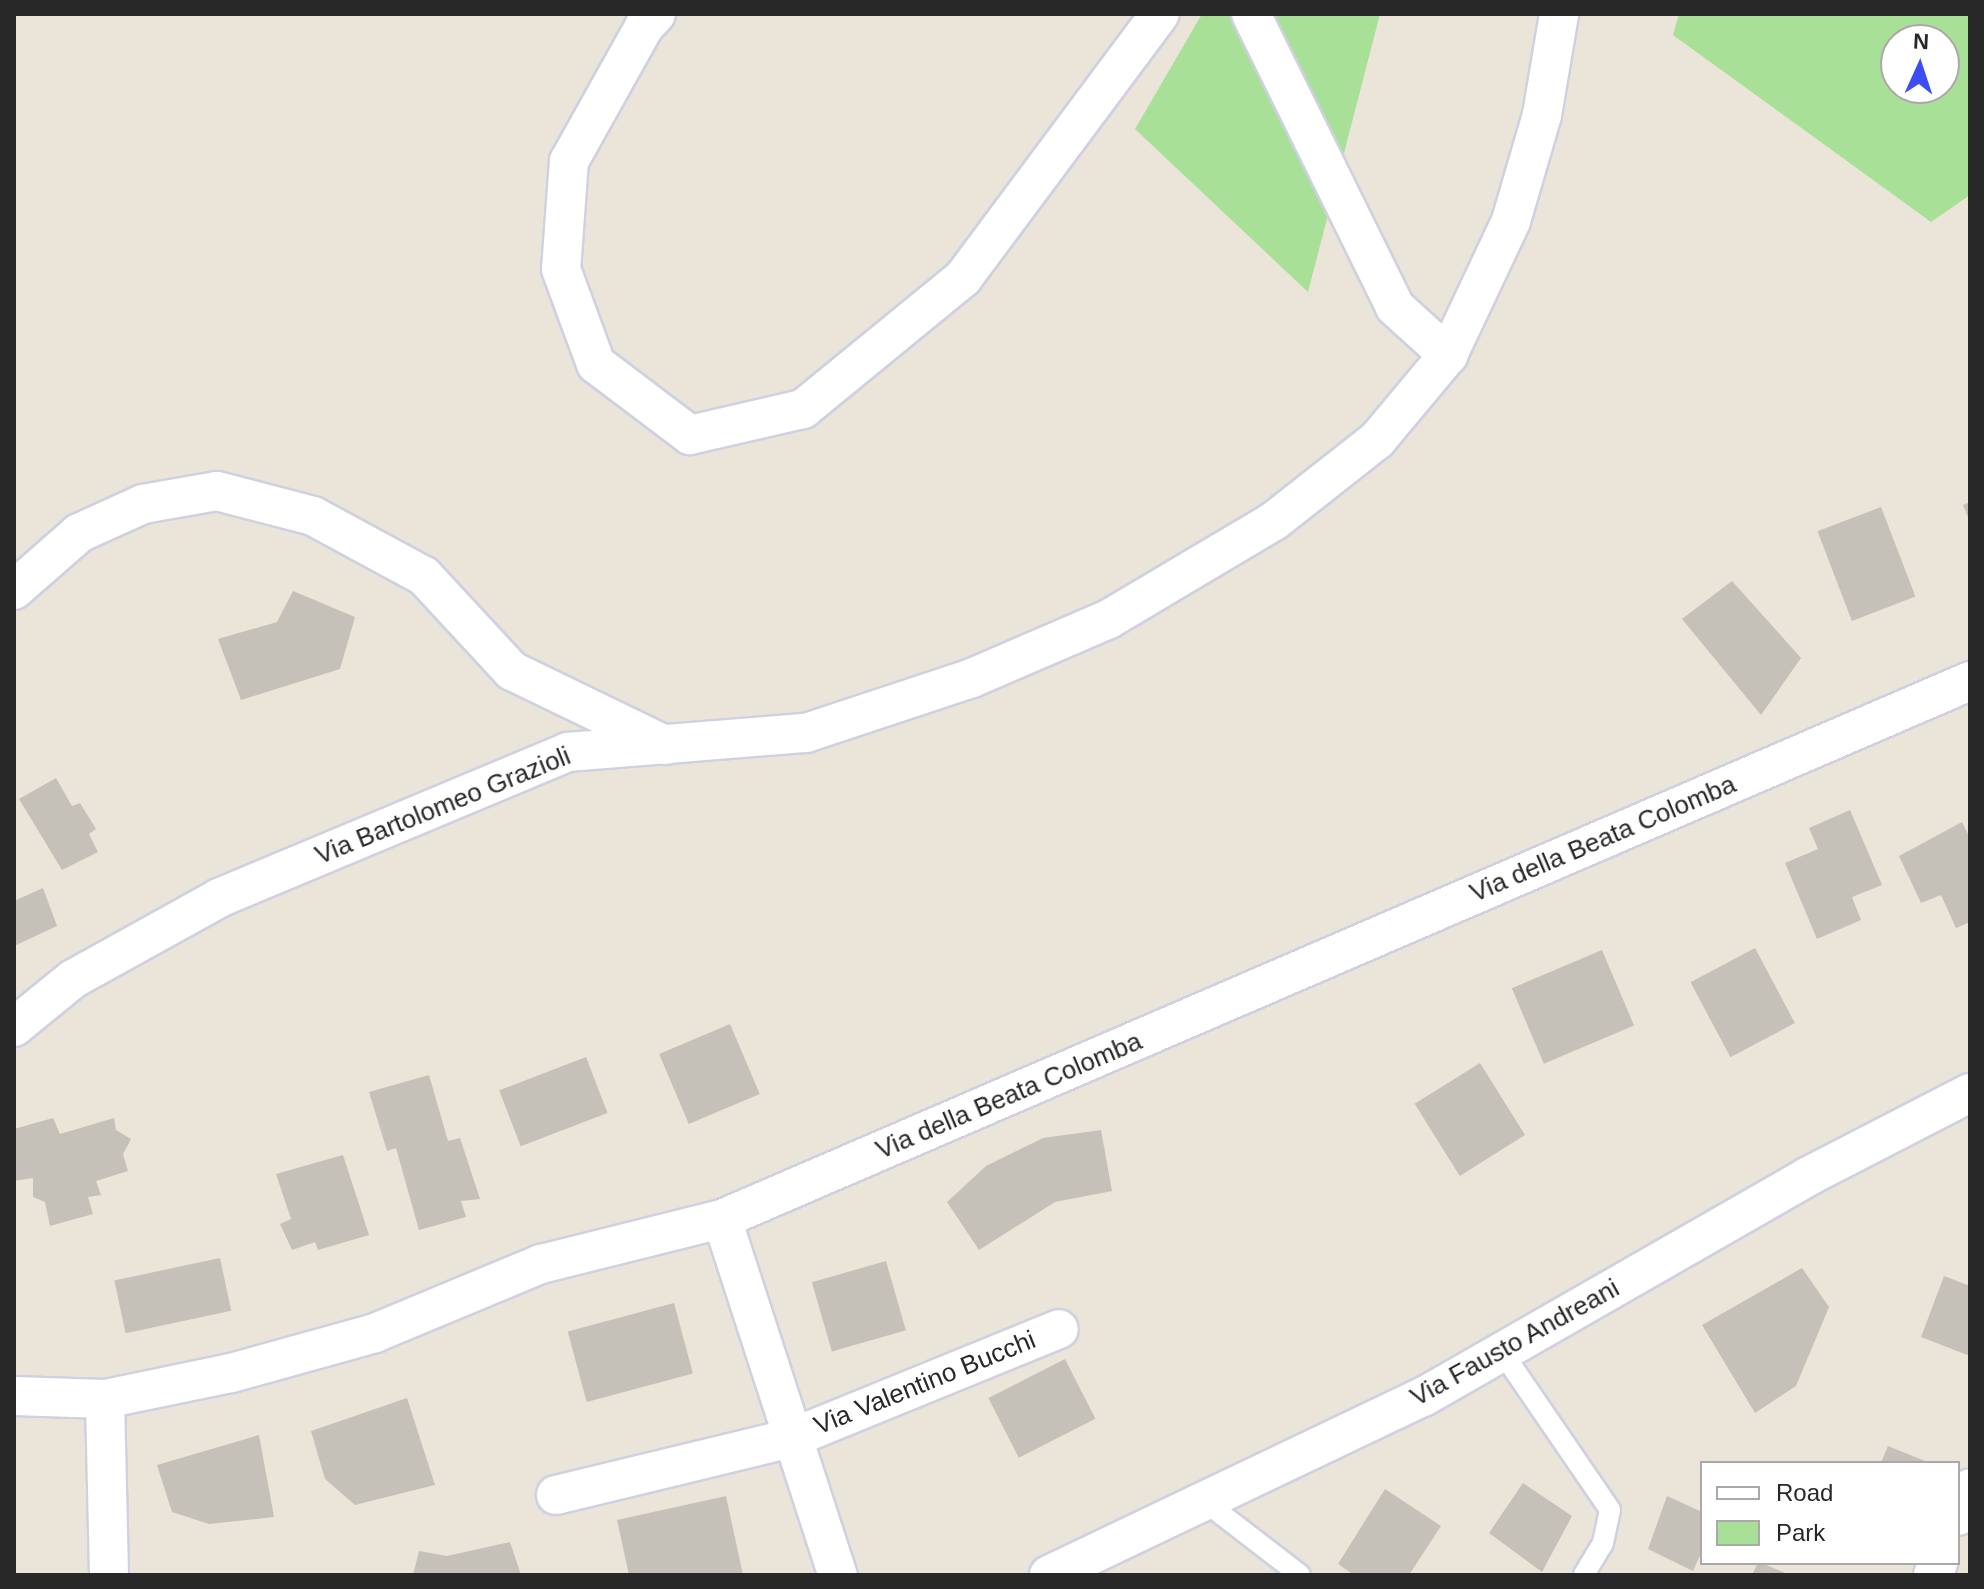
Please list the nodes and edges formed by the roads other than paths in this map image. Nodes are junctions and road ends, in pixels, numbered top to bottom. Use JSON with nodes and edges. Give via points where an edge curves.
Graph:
{"nodes":[{"id":1,"x":656,"y":14,"type":"edge"},
{"id":2,"x":1160,"y":14,"type":"edge"},
{"id":3,"x":1251,"y":14,"type":"edge"},
{"id":4,"x":1559,"y":14,"type":"edge"},
{"id":5,"x":1448,"y":355,"type":"junction"},
{"id":6,"x":14,"y":590,"type":"edge"},
{"id":7,"x":1970,"y":681,"type":"edge"},
{"id":8,"x":668,"y":746,"type":"junction"},
{"id":9,"x":14,"y":1027,"type":"edge"},
{"id":10,"x":1970,"y":1093,"type":"edge"},
{"id":11,"x":722,"y":1219,"type":"junction"},
{"id":12,"x":1059,"y":1329,"type":"dead end"},
{"id":13,"x":1502,"y":1352,"type":"junction"},
{"id":14,"x":14,"y":1396,"type":"edge"},
{"id":15,"x":105,"y":1399,"type":"junction"},
{"id":16,"x":792,"y":1438,"type":"junction"},
{"id":17,"x":1970,"y":1488,"type":"edge"},
{"id":18,"x":556,"y":1495,"type":"dead end"},
{"id":19,"x":1204,"y":1501,"type":"junction"},
{"id":20,"x":1960,"y":1511,"type":"edge"},
{"id":21,"x":109,"y":1575,"type":"edge"},
{"id":22,"x":838,"y":1575,"type":"edge"},
{"id":23,"x":1049,"y":1575,"type":"edge"},
{"id":24,"x":1300,"y":1575,"type":"edge"},
{"id":25,"x":1584,"y":1575,"type":"edge"}],
"edges":[{"from":1,"to":2,"type":"street","via":[[569,161],[561,269],[596,364],[690,435],[803,409],[963,278]]},
{"from":3,"to":5,"type":"street","via":[[1395,307]]},
{"from":4,"to":5,"type":"street","name":"Via Bartolomeo Grazioli","via":[[1542,115],[1511,221]]},
{"from":5,"to":8,"type":"street","name":"Via Bartolomeo Grazioli","via":[[1377,440],[1274,521],[1109,619],[972,678],[806,733]]},
{"from":6,"to":8,"type":"street","via":[[79,533],[143,504],[217,491],[313,516],[424,576],[512,671]]},
{"from":7,"to":11,"type":"street","name":"Via della Beata Colomba"},
{"from":8,"to":9,"type":"street","name":"Via Bartolomeo Grazioli","via":[[568,752],[219,898],[73,979]]},
{"from":10,"to":13,"type":"street","name":"Via Fausto Andreani","via":[[1807,1177]]},
{"from":11,"to":15,"type":"street","name":"Via della Beata Colomba","via":[[541,1264],[375,1333],[231,1373]]},
{"from":11,"to":16,"type":"street","name":"Via Valentino Bucchi"},
{"from":12,"to":16,"type":"street","name":"Via Valentino Bucchi"},
{"from":13,"to":19,"type":"street","name":"Via Fausto Andreani","via":[[1423,1397]]},
{"from":13,"to":25,"type":"lane","via":[[1610,1510],[1603,1543]]},
{"from":14,"to":15,"type":"street","name":"Via della Beata Colomba"},
{"from":15,"to":21,"type":"street"},
{"from":16,"to":18,"type":"street","name":"Via Valentino Bucchi"},
{"from":16,"to":22,"type":"street","name":"Via Valentino Bucchi"},
{"from":17,"to":20,"type":"street"},
{"from":19,"to":23,"type":"street","name":"Via Fausto Andreani"},
{"from":19,"to":24,"type":"lane"}]}
